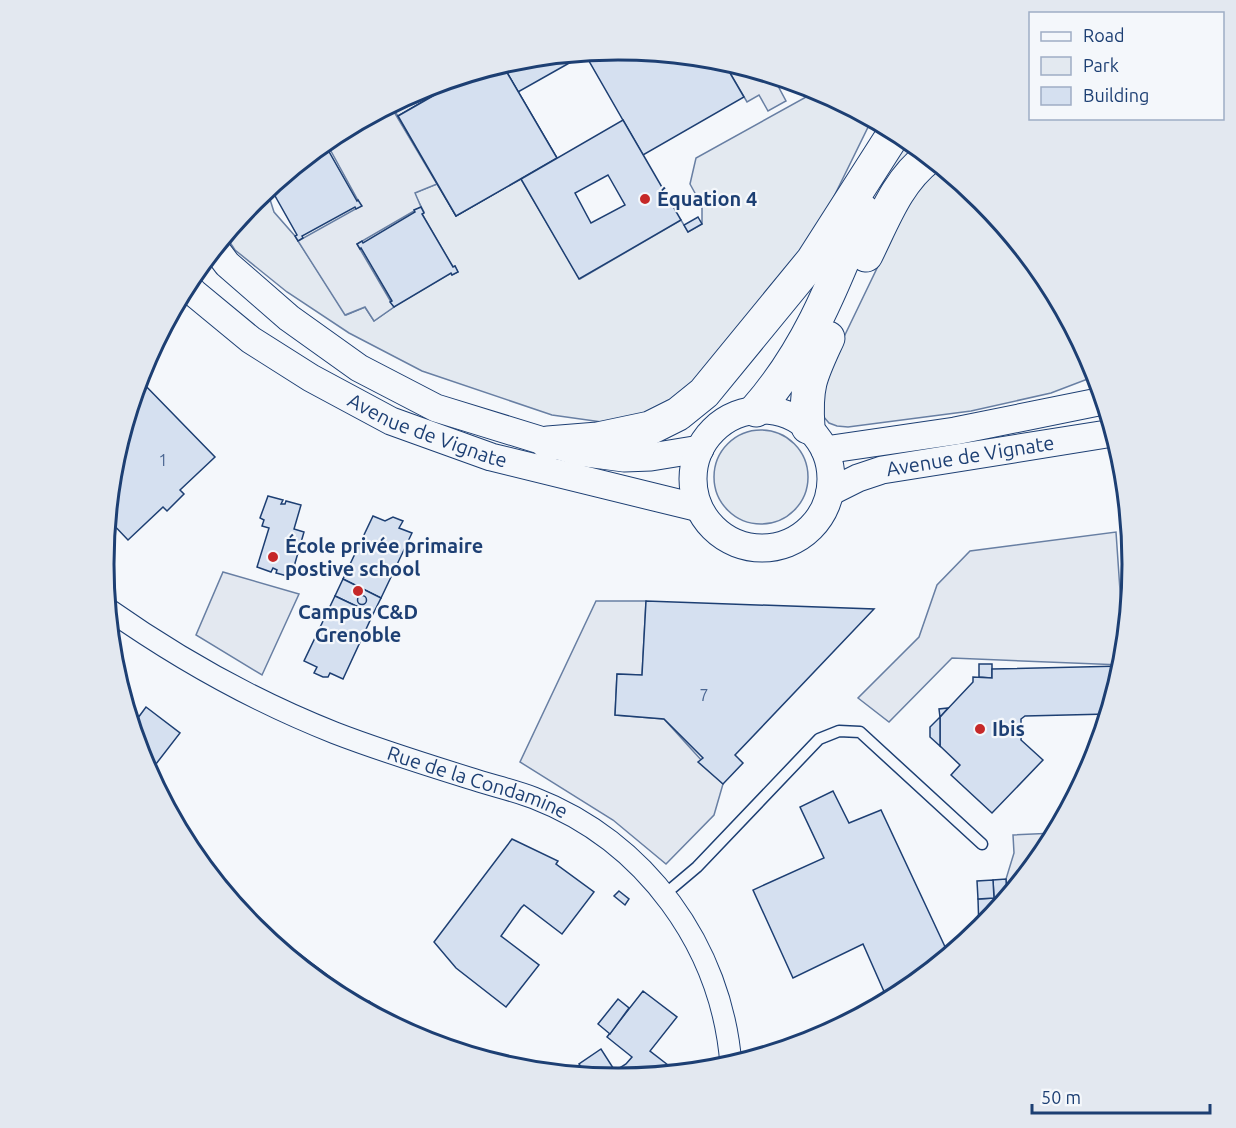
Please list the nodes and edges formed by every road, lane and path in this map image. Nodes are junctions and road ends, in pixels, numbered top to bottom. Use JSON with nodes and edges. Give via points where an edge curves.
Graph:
{"nodes":[{"id":1,"x":889,"y":140,"type":"edge"},
{"id":2,"x":890,"y":140,"type":"edge"},
{"id":3,"x":923,"y":163,"type":"edge"},
{"id":4,"x":220,"y":255,"type":"edge"},
{"id":5,"x":194,"y":293,"type":"edge"},
{"id":6,"x":1095,"y":402,"type":"edge"},
{"id":7,"x":756,"y":410,"type":"junction"},
{"id":8,"x":1105,"y":434,"type":"edge"},
{"id":9,"x":816,"y":439,"type":"junction"},
{"id":10,"x":548,"y":443,"type":"junction"},
{"id":11,"x":700,"y":449,"type":"junction"},
{"id":12,"x":830,"y":492,"type":"junction"},
{"id":13,"x":699,"y":508,"type":"junction"},
{"id":14,"x":117,"y":615,"type":"edge"},
{"id":15,"x":982,"y":844,"type":"dead end"},
{"id":16,"x":665,"y":894,"type":"junction"},
{"id":17,"x":729,"y":1055,"type":"edge"}],
"edges":[{"from":1,"to":10,"type":"highway","via":[[813,260],[704,393],[678,414],[650,428],[606,438]]},
{"from":2,"to":7,"type":"highway","via":[[814,325],[786,374]]},
{"from":3,"to":9,"type":"highway","via":[[888,210],[813,372],[807,394]]},
{"from":4,"to":10,"type":"street","name":"Avenue de Vignate","via":[[290,318],[359,368],[436,408]]},
{"from":5,"to":13,"type":"street","name":"Avenue de Vignate","via":[[251,340],[391,422],[492,457]]},
{"from":6,"to":9,"type":"street","name":"Avenue de Vignate","via":[[955,431]]},
{"from":7,"to":9,"type":"street","via":[[784,413],[797,419]]},
{"from":7,"to":11,"type":"street","via":[[729,418],[707,437]]},
{"from":8,"to":12,"type":"street","name":"Avenue de Vignate","via":[[882,470]]},
{"from":9,"to":12,"type":"street","via":[[831,470]]},
{"from":10,"to":11,"type":"street","name":"Avenue de Vignate","via":[[624,458]]},
{"from":11,"to":13,"type":"street","via":[[693,468]]},
{"from":12,"to":13,"type":"street","via":[[823,512],[809,529],[791,542],[770,548],[748,547],[728,540],[711,526]]},
{"from":14,"to":16,"type":"street","name":"Rue de la Condamine","via":[[219,680],[293,715],[376,749],[533,798],[564,812],[617,845]]},
{"from":15,"to":16,"type":"lane","via":[[860,732],[839,731],[819,739],[697,867]]},
{"from":16,"to":17,"type":"street","name":"Rue de la Condamine","via":[[684,920],[712,977],[722,1008]]}]}
